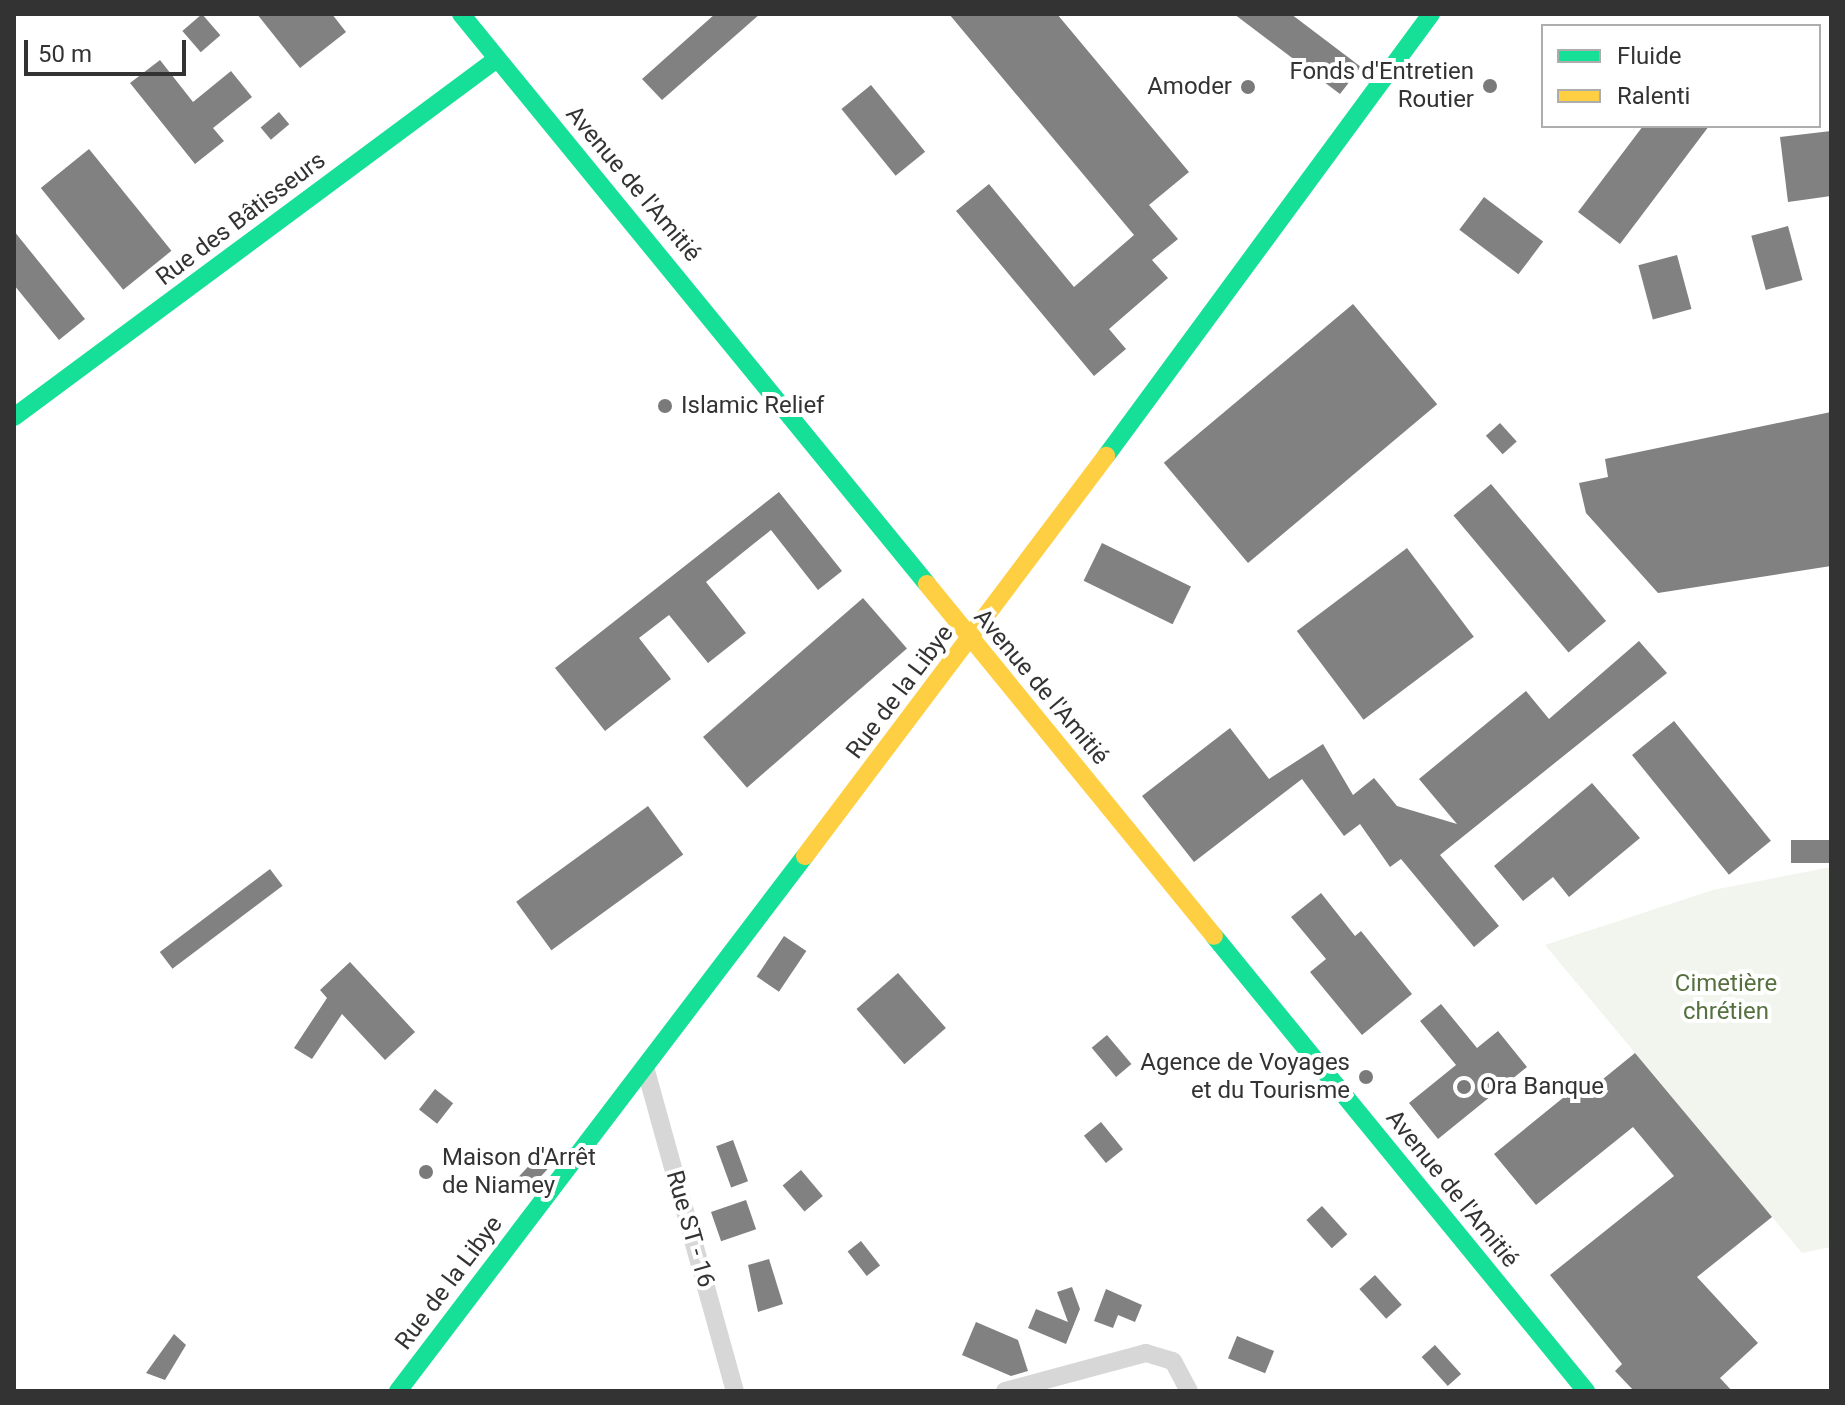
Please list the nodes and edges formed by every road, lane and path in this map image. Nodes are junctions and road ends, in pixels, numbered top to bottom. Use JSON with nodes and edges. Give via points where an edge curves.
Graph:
{"nodes":[{"id":1,"x":461,"y":14,"type":"edge"},
{"id":2,"x":1431,"y":14,"type":"edge"},
{"id":3,"x":497,"y":59,"type":"junction"},
{"id":4,"x":14,"y":417,"type":"edge"},
{"id":5,"x":971,"y":639,"type":"junction"},
{"id":6,"x":645,"y":1067,"type":"junction"},
{"id":7,"x":398,"y":1391,"type":"edge"},
{"id":8,"x":735,"y":1391,"type":"edge"},
{"id":9,"x":1005,"y":1391,"type":"edge"},
{"id":10,"x":1189,"y":1391,"type":"edge"},
{"id":11,"x":1585,"y":1391,"type":"edge"}],
"edges":[{"from":1,"to":3,"type":"street","name":"Avenue de l'Amitié"},
{"from":2,"to":5,"type":"street","name":"Rue de la Libye"},
{"from":3,"to":4,"type":"street","name":"Rue des Bâtisseurs"},
{"from":3,"to":5,"type":"street","name":"Avenue de l'Amitié"},
{"from":5,"to":6,"type":"street","name":"Rue de la Libye"},
{"from":5,"to":11,"type":"street","name":"Avenue de l'Amitié"},
{"from":6,"to":7,"type":"street","name":"Rue de la Libye"},
{"from":6,"to":8,"type":"street","name":"Rue ST - 16"},
{"from":9,"to":10,"type":"street","via":[[1146,1353],[1173,1361]]}]}
